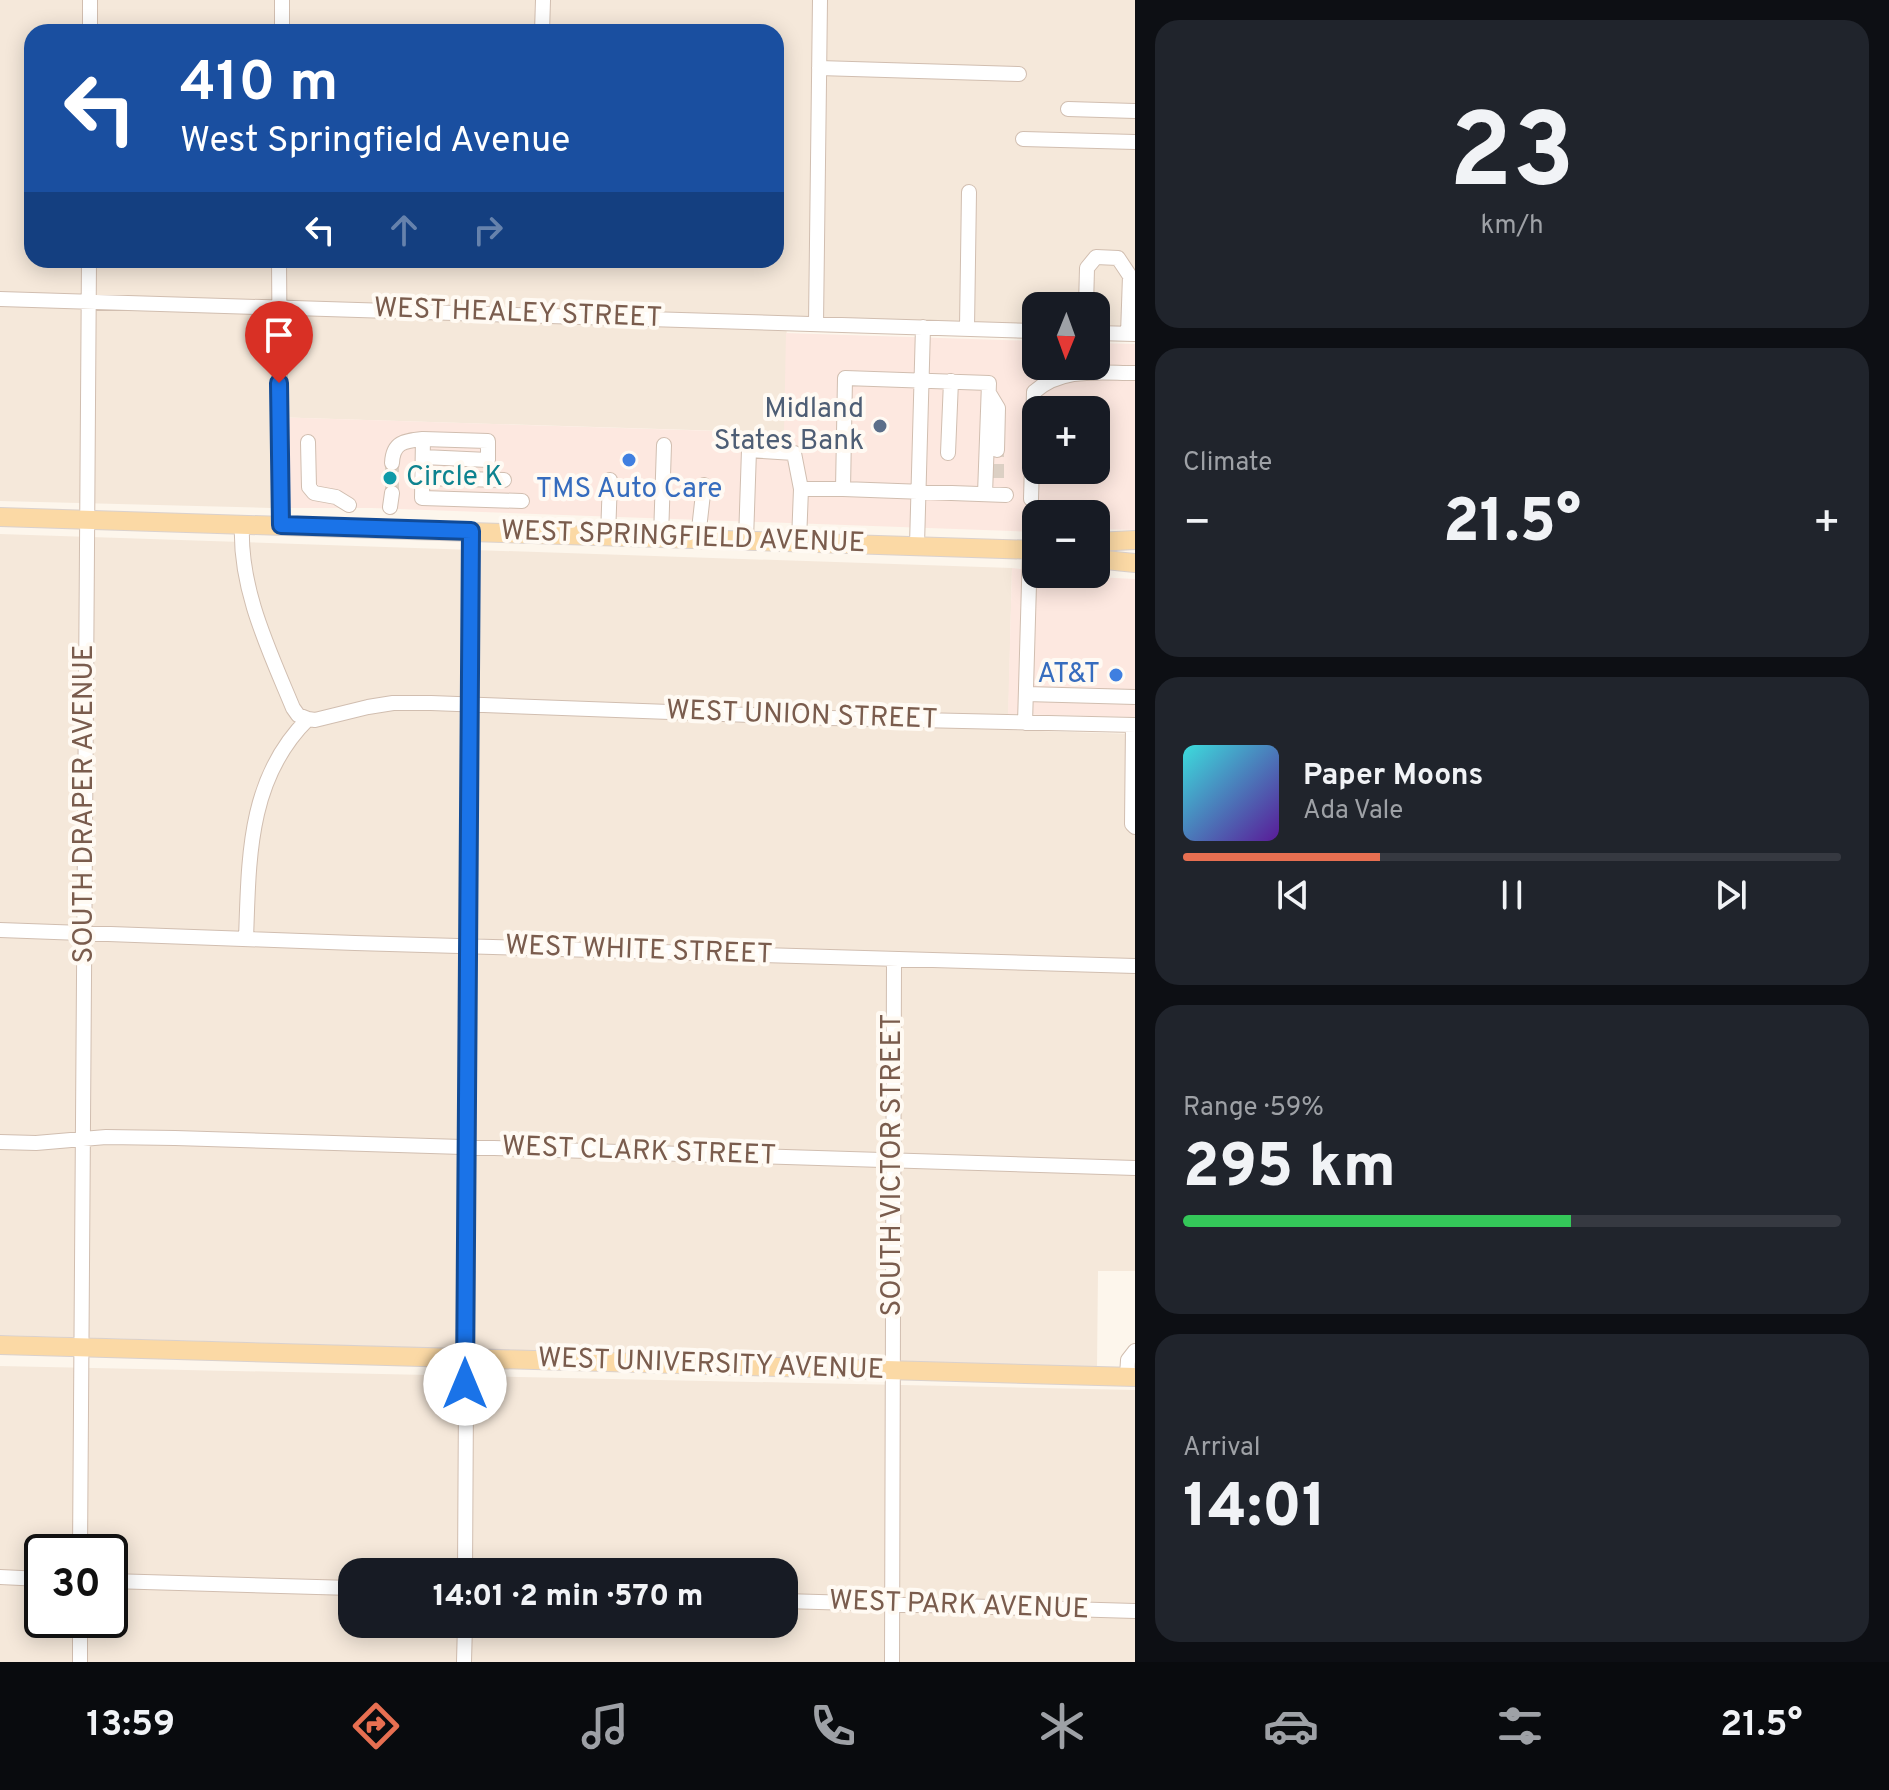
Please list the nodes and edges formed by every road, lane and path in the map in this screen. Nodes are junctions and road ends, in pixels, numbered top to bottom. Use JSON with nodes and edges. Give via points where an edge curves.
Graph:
{"nodes":[{"id":1,"x":90,"y":0,"type":"edge"},
{"id":2,"x":282,"y":0,"type":"edge"},
{"id":3,"x":543,"y":0,"type":"edge"},
{"id":4,"x":820,"y":0,"type":"edge"},
{"id":5,"x":90,"y":24,"type":"edge"},
{"id":6,"x":282,"y":24,"type":"edge"},
{"id":7,"x":542,"y":24,"type":"edge"},
{"id":8,"x":819,"y":68,"type":"junction"},
{"id":9,"x":1019,"y":74,"type":"dead end"},
{"id":10,"x":1068,"y":109,"type":"dead end"},
{"id":11,"x":1135,"y":111,"type":"edge"},
{"id":12,"x":1023,"y":139,"type":"dead end"},
{"id":13,"x":1135,"y":142,"type":"edge"},
{"id":14,"x":969,"y":192,"type":"dead end"},
{"id":15,"x":89,"y":268,"type":"edge"},
{"id":16,"x":279,"y":268,"type":"edge"},
{"id":17,"x":1086,"y":292,"type":"edge"},
{"id":18,"x":0,"y":299,"type":"edge"},
{"id":19,"x":89,"y":301,"type":"junction"},
{"id":20,"x":279,"y":307,"type":"junction"},
{"id":21,"x":816,"y":324,"type":"junction"},
{"id":22,"x":923,"y":327,"type":"junction"},
{"id":23,"x":967,"y":328,"type":"junction"},
{"id":24,"x":1022,"y":330,"type":"edge"},
{"id":25,"x":1110,"y":333,"type":"edge"},
{"id":26,"x":1132,"y":334,"type":"edge"},
{"id":27,"x":1135,"y":373,"type":"edge"},
{"id":28,"x":922,"y":379,"type":"junction"},
{"id":29,"x":951,"y":381,"type":"junction"},
{"id":30,"x":989,"y":393,"type":"junction"},
{"id":31,"x":423,"y":439,"type":"junction"},
{"id":32,"x":308,"y":442,"type":"dead end"},
{"id":33,"x":664,"y":445,"type":"dead end"},
{"id":34,"x":997,"y":450,"type":"tunnel mouth"},
{"id":35,"x":948,"y":453,"type":"dead end"},
{"id":36,"x":423,"y":457,"type":"junction"},
{"id":37,"x":392,"y":463,"type":"dead end"},
{"id":38,"x":422,"y":478,"type":"junction"},
{"id":39,"x":997,"y":478,"type":"tunnel mouth"},
{"id":40,"x":504,"y":480,"type":"dead end"},
{"id":41,"x":610,"y":480,"type":"dead end"},
{"id":42,"x":704,"y":485,"type":"dead end"},
{"id":43,"x":801,"y":489,"type":"junction"},
{"id":44,"x":843,"y":489,"type":"junction"},
{"id":45,"x":918,"y":492,"type":"junction"},
{"id":46,"x":996,"y":495,"type":"junction"},
{"id":47,"x":1031,"y":499,"type":"dead end"},
{"id":48,"x":522,"y":501,"type":"dead end"},
{"id":49,"x":349,"y":505,"type":"dead end"},
{"id":50,"x":0,"y":517,"type":"edge"},
{"id":51,"x":86,"y":520,"type":"junction"},
{"id":52,"x":242,"y":524,"type":"junction"},
{"id":53,"x":281,"y":525,"type":"junction"},
{"id":54,"x":471,"y":531,"type":"junction"},
{"id":55,"x":608,"y":536,"type":"junction"},
{"id":56,"x":661,"y":537,"type":"junction"},
{"id":57,"x":698,"y":538,"type":"junction"},
{"id":58,"x":746,"y":540,"type":"junction"},
{"id":59,"x":1135,"y":540,"type":"edge"},
{"id":60,"x":799,"y":541,"type":"junction"},
{"id":61,"x":1110,"y":541,"type":"edge"},
{"id":62,"x":917,"y":545,"type":"junction"},
{"id":63,"x":1022,"y":549,"type":"edge"},
{"id":64,"x":1110,"y":560,"type":"edge"},
{"id":65,"x":1135,"y":563,"type":"edge"},
{"id":66,"x":1032,"y":588,"type":"edge"},
{"id":67,"x":1026,"y":694,"type":"junction"},
{"id":68,"x":1135,"y":697,"type":"edge"},
{"id":69,"x":469,"y":705,"type":"junction"},
{"id":70,"x":308,"y":719,"type":"junction"},
{"id":71,"x":1025,"y":723,"type":"junction"},
{"id":72,"x":1134,"y":725,"type":"edge"},
{"id":73,"x":1135,"y":827,"type":"edge"},
{"id":74,"x":0,"y":930,"type":"edge"},
{"id":75,"x":84,"y":933,"type":"junction"},
{"id":76,"x":246,"y":939,"type":"junction"},
{"id":77,"x":468,"y":945,"type":"junction"},
{"id":78,"x":894,"y":959,"type":"junction"},
{"id":79,"x":1135,"y":966,"type":"edge"},
{"id":80,"x":84,"y":1140,"type":"junction"},
{"id":81,"x":0,"y":1142,"type":"edge"},
{"id":82,"x":467,"y":1147,"type":"junction"},
{"id":83,"x":894,"y":1160,"type":"junction"},
{"id":84,"x":1135,"y":1168,"type":"edge"},
{"id":85,"x":0,"y":1345,"type":"edge"},
{"id":86,"x":82,"y":1347,"type":"junction"},
{"id":87,"x":1135,"y":1351,"type":"edge"},
{"id":88,"x":465,"y":1358,"type":"junction"},
{"id":89,"x":893,"y":1370,"type":"junction"},
{"id":90,"x":1131,"y":1377,"type":"edge"},
{"id":91,"x":80,"y":1534,"type":"edge"},
{"id":92,"x":465,"y":1558,"type":"edge"},
{"id":93,"x":0,"y":1577,"type":"edge"},
{"id":94,"x":24,"y":1578,"type":"edge"},
{"id":95,"x":128,"y":1582,"type":"edge"},
{"id":96,"x":338,"y":1588,"type":"edge"},
{"id":97,"x":798,"y":1601,"type":"edge"},
{"id":98,"x":892,"y":1604,"type":"junction"},
{"id":99,"x":1135,"y":1611,"type":"edge"},
{"id":100,"x":80,"y":1638,"type":"edge"},
{"id":101,"x":465,"y":1638,"type":"edge"},
{"id":102,"x":80,"y":1662,"type":"edge"},
{"id":103,"x":464,"y":1662,"type":"edge"},
{"id":104,"x":892,"y":1662,"type":"edge"}],
"edges":[{"from":1,"to":5,"type":"street"},
{"from":2,"to":6,"type":"street"},
{"from":3,"to":7,"type":"street"},
{"from":4,"to":8,"type":"street"},
{"from":8,"to":9,"type":"street"},
{"from":8,"to":21,"type":"street"},
{"from":10,"to":11,"type":"street"},
{"from":12,"to":13,"type":"street"},
{"from":14,"to":23,"type":"street"},
{"from":15,"to":19,"type":"street","name":"SOUTH DRAPER AVENUE"},
{"from":16,"to":20,"type":"street"},
{"from":17,"to":26,"type":"street","via":[[1087,268],[1096,257],[1118,258],[1130,276]]},
{"from":18,"to":19,"type":"street","name":"WEST HEALEY STREET"},
{"from":19,"to":20,"type":"street","name":"WEST HEALEY STREET"},
{"from":19,"to":51,"type":"street","name":"SOUTH DRAPER AVENUE"},
{"from":20,"to":21,"type":"street","name":"WEST HEALEY STREET"},
{"from":20,"to":53,"type":"street"},
{"from":21,"to":22,"type":"street","name":"WEST HEALEY STREET"},
{"from":22,"to":23,"type":"street","name":"WEST HEALEY STREET"},
{"from":22,"to":28,"type":"street"},
{"from":23,"to":24,"type":"street","name":"WEST HEALEY STREET"},
{"from":25,"to":26,"type":"street"},
{"from":27,"to":47,"type":"street","via":[[1068,373],[1047,380],[1034,392]]},
{"from":28,"to":29,"type":"street"},
{"from":28,"to":44,"type":"street","via":[[845,378]]},
{"from":28,"to":45,"type":"street"},
{"from":29,"to":30,"type":"street","via":[[989,383]]},
{"from":29,"to":35,"type":"street"},
{"from":30,"to":34,"type":"street","via":[[998,408]]},
{"from":30,"to":46,"type":"street"},
{"from":31,"to":36,"type":"street"},
{"from":31,"to":36,"type":"street","via":[[488,441],[488,460]]},
{"from":31,"to":37,"type":"street","via":[[396,445]]},
{"from":32,"to":49,"type":"street","via":[[309,487]]},
{"from":33,"to":56,"type":"street"},
{"from":36,"to":38,"type":"street"},
{"from":38,"to":40,"type":"street"},
{"from":38,"to":48,"type":"street","via":[[422,498]]},
{"from":39,"to":46,"type":"street"},
{"from":41,"to":55,"type":"street"},
{"from":42,"to":57,"type":"street"},
{"from":43,"to":44,"type":"street"},
{"from":43,"to":58,"type":"street","via":[[794,453],[749,450]]},
{"from":43,"to":60,"type":"street"},
{"from":44,"to":45,"type":"street"},
{"from":45,"to":46,"type":"street"},
{"from":45,"to":62,"type":"street"},
{"from":50,"to":51,"type":"main road","name":"WEST SPRINGFIELD AVENUE"},
{"from":51,"to":52,"type":"main road","name":"WEST SPRINGFIELD AVENUE"},
{"from":51,"to":75,"type":"street","name":"SOUTH DRAPER AVENUE"},
{"from":52,"to":53,"type":"main road","name":"WEST SPRINGFIELD AVENUE"},
{"from":52,"to":70,"type":"street","via":[[243,559],[261,630],[293,708]]},
{"from":53,"to":54,"type":"main road","name":"WEST SPRINGFIELD AVENUE"},
{"from":54,"to":55,"type":"main road","name":"WEST SPRINGFIELD AVENUE"},
{"from":54,"to":69,"type":"street"},
{"from":55,"to":56,"type":"main road","name":"WEST SPRINGFIELD AVENUE"},
{"from":56,"to":57,"type":"main road","name":"WEST SPRINGFIELD AVENUE"},
{"from":57,"to":58,"type":"main road","name":"WEST SPRINGFIELD AVENUE"},
{"from":58,"to":60,"type":"main road","name":"WEST SPRINGFIELD AVENUE"},
{"from":59,"to":61,"type":"main road"},
{"from":60,"to":62,"type":"main road","name":"WEST SPRINGFIELD AVENUE"},
{"from":62,"to":63,"type":"main road","name":"WEST SPRINGFIELD AVENUE"},
{"from":64,"to":65,"type":"main road"},
{"from":66,"to":67,"type":"street"},
{"from":67,"to":68,"type":"street"},
{"from":67,"to":71,"type":"street"},
{"from":69,"to":70,"type":"street","name":"WEST UNION STREET","via":[[393,703]]},
{"from":69,"to":71,"type":"street","name":"WEST UNION STREET"},
{"from":69,"to":77,"type":"street"},
{"from":70,"to":76,"type":"street","via":[[276,761],[258,806]]},
{"from":71,"to":72,"type":"street","name":"WEST UNION STREET"},
{"from":72,"to":73,"type":"street"},
{"from":74,"to":75,"type":"street","name":"WEST WHITE STREET"},
{"from":75,"to":76,"type":"street","name":"WEST WHITE STREET"},
{"from":75,"to":80,"type":"street","name":"SOUTH DRAPER AVENUE"},
{"from":76,"to":77,"type":"street","name":"WEST WHITE STREET"},
{"from":77,"to":78,"type":"street","name":"WEST WHITE STREET"},
{"from":77,"to":82,"type":"street"},
{"from":78,"to":79,"type":"street","name":"WEST WHITE STREET"},
{"from":78,"to":83,"type":"street","name":"SOUTH VICTOR STREET"},
{"from":80,"to":81,"type":"street","name":"WEST CLARK STREET"},
{"from":80,"to":82,"type":"street","name":"WEST CLARK STREET"},
{"from":80,"to":86,"type":"street","name":"SOUTH DRAPER AVENUE"},
{"from":82,"to":83,"type":"street","name":"WEST CLARK STREET"},
{"from":82,"to":88,"type":"street"},
{"from":83,"to":84,"type":"street","name":"WEST CLARK STREET"},
{"from":83,"to":89,"type":"street","name":"SOUTH VICTOR STREET"},
{"from":85,"to":86,"type":"main road","name":"WEST UNIVERSITY AVENUE"},
{"from":86,"to":88,"type":"main road","name":"WEST UNIVERSITY AVENUE"},
{"from":86,"to":91,"type":"street","name":"SOUTH DRAPER AVENUE"},
{"from":87,"to":90,"type":"street","via":[[1128,1360]]},
{"from":88,"to":89,"type":"main road","name":"WEST UNIVERSITY AVENUE"},
{"from":88,"to":92,"type":"street"},
{"from":89,"to":90,"type":"main road","name":"WEST UNIVERSITY AVENUE"},
{"from":89,"to":98,"type":"street","name":"SOUTH VICTOR STREET"},
{"from":93,"to":94,"type":"street"},
{"from":95,"to":96,"type":"street"},
{"from":97,"to":98,"type":"street","name":"WEST PARK AVENUE"},
{"from":98,"to":99,"type":"street","name":"WEST PARK AVENUE"},
{"from":98,"to":104,"type":"street","name":"SOUTH VICTOR STREET"},
{"from":100,"to":102,"type":"street"},
{"from":101,"to":103,"type":"street"}]}
